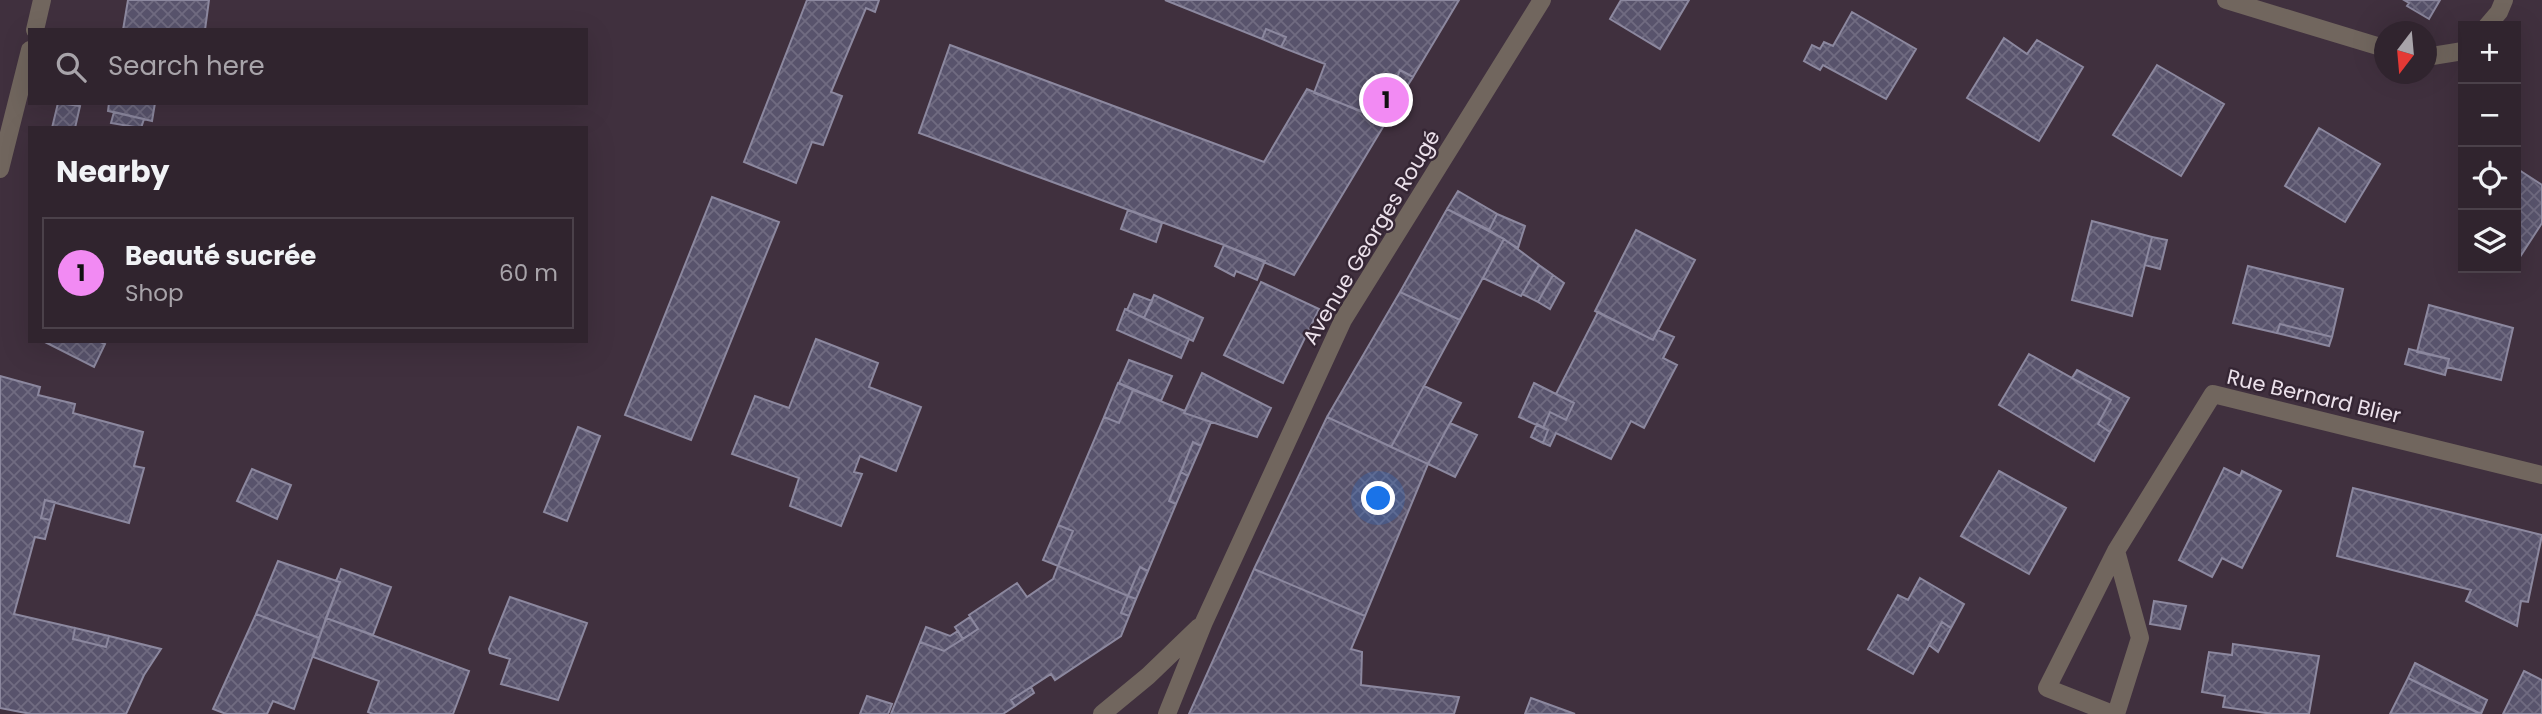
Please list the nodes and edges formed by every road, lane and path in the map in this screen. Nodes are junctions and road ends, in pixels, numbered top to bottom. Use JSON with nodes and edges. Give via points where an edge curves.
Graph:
{"nodes":[{"id":1,"x":42,"y":0,"type":"edge"},
{"id":2,"x":1542,"y":0,"type":"edge"},
{"id":3,"x":2226,"y":0,"type":"edge"},
{"id":4,"x":2504,"y":0,"type":"edge"},
{"id":5,"x":2491,"y":21,"type":"edge"},
{"id":6,"x":35,"y":28,"type":"edge"},
{"id":7,"x":2374,"y":45,"type":"edge"},
{"id":8,"x":2458,"y":52,"type":"edge"},
{"id":9,"x":2437,"y":55,"type":"edge"},
{"id":10,"x":28,"y":58,"type":"edge"},
{"id":11,"x":0,"y":169,"type":"edge"},
{"id":12,"x":2542,"y":475,"type":"edge"},
{"id":13,"x":2116,"y":551,"type":"junction"},
{"id":14,"x":1204,"y":622,"type":"junction"},
{"id":15,"x":1102,"y":714,"type":"edge"},
{"id":16,"x":1167,"y":714,"type":"edge"},
{"id":17,"x":2115,"y":714,"type":"edge"}],
"edges":[{"from":1,"to":6,"type":"street"},
{"from":2,"to":14,"type":"street","name":"Avenue Georges Rougé","via":[[1343,320]]},
{"from":3,"to":7,"type":"street"},
{"from":4,"to":5,"type":"street"},
{"from":8,"to":9,"type":"street"},
{"from":10,"to":11,"type":"street"},
{"from":12,"to":13,"type":"street","name":"Rue Bernard Blier","via":[[2213,394]]},
{"from":13,"to":17,"type":"street","name":"Rue Bernard Blier","via":[[2140,638]]},
{"from":13,"to":17,"type":"street","name":"Rue Bernard Blier","via":[[2047,688]]},
{"from":14,"to":15,"type":"street","name":"Avenue Georges Rougé"},
{"from":14,"to":16,"type":"street","name":"Avenue Georges Rougé"}]}
